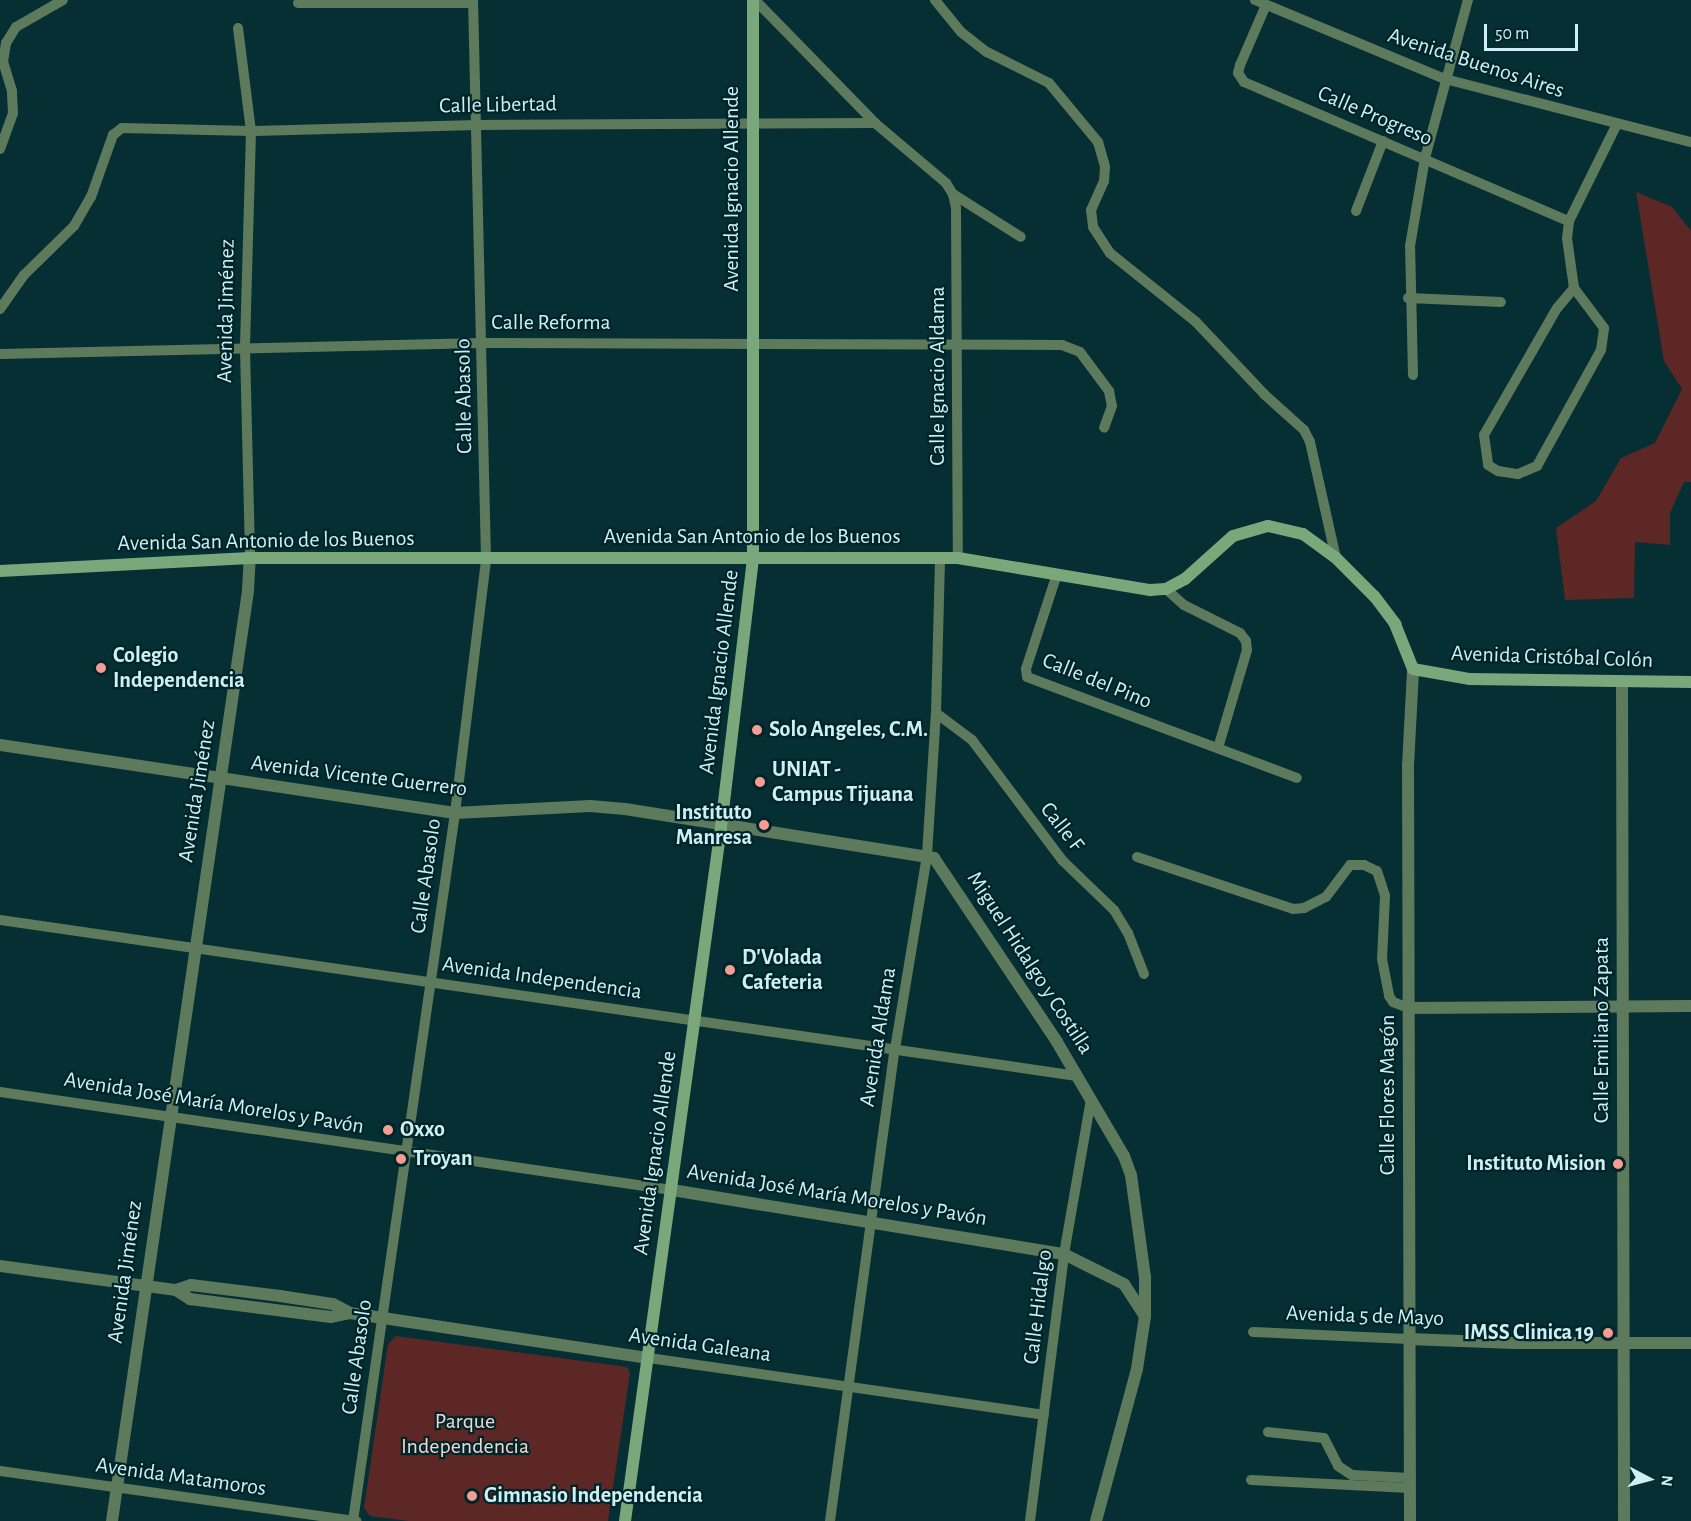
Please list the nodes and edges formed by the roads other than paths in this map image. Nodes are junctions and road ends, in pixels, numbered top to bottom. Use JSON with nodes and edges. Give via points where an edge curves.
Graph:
{"nodes":[{"id":1,"x":63,"y":0,"type":"edge"},
{"id":2,"x":754,"y":0,"type":"edge"},
{"id":3,"x":935,"y":0,"type":"edge"},
{"id":4,"x":1468,"y":0,"type":"edge"},
{"id":5,"x":473,"y":1,"type":"edge"},
{"id":6,"x":298,"y":3,"type":"dead end"},
{"id":7,"x":1260,"y":3,"type":"edge"},
{"id":8,"x":238,"y":28,"type":"dead end"},
{"id":9,"x":1445,"y":79,"type":"junction"},
{"id":10,"x":875,"y":123,"type":"junction"},
{"id":11,"x":753,"y":124,"type":"junction"},
{"id":12,"x":477,"y":125,"type":"junction"},
{"id":13,"x":1616,"y":126,"type":"junction"},
{"id":14,"x":251,"y":131,"type":"junction"},
{"id":15,"x":1383,"y":141,"type":"junction"},
{"id":16,"x":1691,"y":142,"type":"edge"},
{"id":17,"x":0,"y":149,"type":"edge"},
{"id":18,"x":1425,"y":158,"type":"junction"},
{"id":19,"x":953,"y":194,"type":"junction"},
{"id":20,"x":1356,"y":211,"type":"dead end"},
{"id":21,"x":1569,"y":220,"type":"junction"},
{"id":22,"x":1021,"y":237,"type":"dead end"},
{"id":23,"x":1574,"y":288,"type":"junction"},
{"id":24,"x":1408,"y":298,"type":"junction"},
{"id":25,"x":1501,"y":302,"type":"dead end"},
{"id":26,"x":0,"y":309,"type":"edge"},
{"id":27,"x":482,"y":342,"type":"junction"},
{"id":28,"x":752,"y":342,"type":"junction"},
{"id":29,"x":958,"y":342,"type":"junction"},
{"id":30,"x":245,"y":349,"type":"junction"},
{"id":31,"x":0,"y":354,"type":"edge"},
{"id":32,"x":1413,"y":375,"type":"dead end"},
{"id":33,"x":1104,"y":428,"type":"dead end"},
{"id":34,"x":753,"y":557,"type":"junction"},
{"id":35,"x":250,"y":558,"type":"junction"},
{"id":36,"x":940,"y":558,"type":"junction"},
{"id":37,"x":958,"y":558,"type":"junction"},
{"id":38,"x":1336,"y":558,"type":"junction"},
{"id":39,"x":486,"y":559,"type":"junction"},
{"id":40,"x":0,"y":571,"type":"edge"},
{"id":41,"x":1057,"y":574,"type":"junction"},
{"id":42,"x":1166,"y":589,"type":"junction"},
{"id":43,"x":1413,"y":669,"type":"junction"},
{"id":44,"x":1622,"y":682,"type":"junction"},
{"id":45,"x":1691,"y":682,"type":"edge"},
{"id":46,"x":936,"y":712,"type":"junction"},
{"id":47,"x":0,"y":745,"type":"edge"},
{"id":48,"x":1218,"y":748,"type":"junction"},
{"id":49,"x":1297,"y":778,"type":"dead end"},
{"id":50,"x":220,"y":779,"type":"junction"},
{"id":51,"x":455,"y":813,"type":"junction"},
{"id":52,"x":721,"y":826,"type":"junction"},
{"id":53,"x":927,"y":855,"type":"junction"},
{"id":54,"x":1137,"y":857,"type":"dead end"},
{"id":55,"x":0,"y":920,"type":"edge"},
{"id":56,"x":194,"y":950,"type":"junction"},
{"id":57,"x":1144,"y":974,"type":"dead end"},
{"id":58,"x":430,"y":982,"type":"junction"},
{"id":59,"x":1691,"y":1006,"type":"edge"},
{"id":60,"x":1408,"y":1008,"type":"junction"},
{"id":61,"x":1623,"y":1008,"type":"junction"},
{"id":62,"x":694,"y":1020,"type":"junction"},
{"id":63,"x":895,"y":1049,"type":"junction"},
{"id":64,"x":1077,"y":1076,"type":"junction"},
{"id":65,"x":0,"y":1092,"type":"edge"},
{"id":66,"x":1091,"y":1100,"type":"junction"},
{"id":67,"x":169,"y":1116,"type":"junction"},
{"id":68,"x":405,"y":1153,"type":"junction"},
{"id":69,"x":672,"y":1190,"type":"junction"},
{"id":70,"x":872,"y":1221,"type":"junction"},
{"id":71,"x":1064,"y":1254,"type":"junction"},
{"id":72,"x":0,"y":1266,"type":"edge"},
{"id":73,"x":144,"y":1286,"type":"junction"},
{"id":74,"x":1145,"y":1316,"type":"junction"},
{"id":75,"x":382,"y":1318,"type":"junction"},
{"id":76,"x":1253,"y":1332,"type":"dead end"},
{"id":77,"x":1409,"y":1339,"type":"junction"},
{"id":78,"x":1691,"y":1343,"type":"edge"},
{"id":79,"x":1624,"y":1344,"type":"junction"},
{"id":80,"x":649,"y":1358,"type":"junction"},
{"id":81,"x":850,"y":1387,"type":"junction"},
{"id":82,"x":1044,"y":1415,"type":"junction"},
{"id":83,"x":1268,"y":1432,"type":"dead end"},
{"id":84,"x":0,"y":1471,"type":"edge"},
{"id":85,"x":1251,"y":1480,"type":"dead end"},
{"id":86,"x":1410,"y":1483,"type":"junction"},
{"id":87,"x":117,"y":1488,"type":"junction"},
{"id":88,"x":292,"y":1517,"type":"edge"},
{"id":89,"x":112,"y":1521,"type":"edge"},
{"id":90,"x":354,"y":1521,"type":"edge"},
{"id":91,"x":625,"y":1521,"type":"edge"},
{"id":92,"x":830,"y":1521,"type":"edge"},
{"id":93,"x":1030,"y":1521,"type":"edge"},
{"id":94,"x":1096,"y":1521,"type":"edge"},
{"id":95,"x":1410,"y":1521,"type":"edge"},
{"id":96,"x":1624,"y":1521,"type":"edge"}],
"edges":[{"from":1,"to":17,"type":"street","via":[[16,27],[6,43],[3,62],[12,91],[12,113]]},
{"from":2,"to":10,"type":"street"},
{"from":2,"to":11,"type":"main road","name":"Avenida Ignacio Allende"},
{"from":3,"to":38,"type":"street","via":[[961,32],[1049,83],[1098,142],[1105,167],[1104,181],[1090,210],[1093,227],[1110,254],[1196,322],[1304,430],[1311,442]]},
{"from":4,"to":9,"type":"street"},
{"from":5,"to":6,"type":"street"},
{"from":5,"to":12,"type":"street","name":"Calle Abasolo"},
{"from":7,"to":9,"type":"street","name":"Avenida Buenos Aires"},
{"from":7,"to":15,"type":"street","name":"Calle Progreso","via":[[1239,78]]},
{"from":8,"to":14,"type":"street","name":"Avenida Jiménez"},
{"from":9,"to":13,"type":"street","name":"Avenida Buenos Aires"},
{"from":9,"to":18,"type":"street"},
{"from":10,"to":11,"type":"street","name":"Calle Libertad"},
{"from":10,"to":19,"type":"street","via":[[946,183]]},
{"from":11,"to":12,"type":"street","name":"Calle Libertad"},
{"from":11,"to":28,"type":"main road","name":"Avenida Ignacio Allende"},
{"from":12,"to":14,"type":"street","name":"Calle Libertad"},
{"from":12,"to":27,"type":"street","name":"Calle Abasolo"},
{"from":13,"to":16,"type":"street","name":"Avenida Buenos Aires"},
{"from":13,"to":21,"type":"street"},
{"from":14,"to":26,"type":"street","name":"Calle Libertad","via":[[122,128],[113,135],[92,197],[74,226],[24,275]]},
{"from":14,"to":30,"type":"street","name":"Avenida Jiménez"},
{"from":15,"to":18,"type":"street","name":"Calle Progreso"},
{"from":15,"to":20,"type":"street"},
{"from":18,"to":21,"type":"street","name":"Calle Progreso"},
{"from":18,"to":24,"type":"street","via":[[1410,246]]},
{"from":19,"to":22,"type":"street"},
{"from":19,"to":29,"type":"street","name":"Calle Ignacio Aldama"},
{"from":21,"to":23,"type":"street"},
{"from":23,"to":23,"type":"street","via":[[1604,328],[1601,350],[1537,466],[1518,474],[1498,471],[1488,465],[1484,435],[1557,308]]},
{"from":24,"to":25,"type":"street"},
{"from":24,"to":32,"type":"street"},
{"from":27,"to":28,"type":"street","name":"Calle Reforma"},
{"from":27,"to":30,"type":"street","name":"Calle Reforma"},
{"from":27,"to":39,"type":"street","name":"Calle Abasolo"},
{"from":28,"to":29,"type":"street","name":"Calle Reforma"},
{"from":28,"to":34,"type":"main road","name":"Avenida Ignacio Allende"},
{"from":29,"to":33,"type":"street","name":"Calle Reforma","via":[[1072,347],[1109,391],[1112,406]]},
{"from":29,"to":37,"type":"street","name":"Calle Ignacio Aldama"},
{"from":30,"to":31,"type":"street","name":"Calle Reforma"},
{"from":30,"to":35,"type":"street","name":"Avenida Jiménez"},
{"from":34,"to":36,"type":"main road","name":"Avenida San Antonio de los Buenos"},
{"from":34,"to":39,"type":"main road","name":"Avenida San Antonio de los Buenos"},
{"from":34,"to":52,"type":"main road","name":"Avenida Ignacio Allende"},
{"from":35,"to":39,"type":"main road","name":"Avenida San Antonio de los Buenos"},
{"from":35,"to":40,"type":"main road","name":"Avenida San Antonio de los Buenos"},
{"from":35,"to":50,"type":"street","name":"Avenida Jiménez"},
{"from":36,"to":37,"type":"main road","name":"Avenida San Antonio de los Buenos"},
{"from":36,"to":46,"type":"street","name":"Avenida Aldama"},
{"from":37,"to":41,"type":"main road","name":"Avenida San Antonio de los Buenos"},
{"from":38,"to":42,"type":"main road","via":[[1303,534],[1285,528],[1248,529],[1233,536],[1185,579]]},
{"from":38,"to":43,"type":"main road","via":[[1375,597],[1395,624]]},
{"from":39,"to":51,"type":"street","name":"Calle Abasolo"},
{"from":41,"to":42,"type":"main road","name":"Avenida San Antonio de los Buenos","via":[[1135,589]]},
{"from":41,"to":48,"type":"street","name":"Calle del Pino","via":[[1026,669],[1027,677]]},
{"from":42,"to":48,"type":"street","via":[[1184,605],[1240,633],[1246,640],[1247,650]]},
{"from":43,"to":44,"type":"main road","name":"Avenida Cristóbal Colón","via":[[1470,679]]},
{"from":43,"to":60,"type":"street","name":"Calle Flores Magón","via":[[1408,766]]},
{"from":44,"to":45,"type":"main road","name":"Avenida Cristóbal Colón"},
{"from":44,"to":61,"type":"street","name":"Calle Emiliano Zapata"},
{"from":46,"to":53,"type":"street","name":"Avenida Aldama"},
{"from":46,"to":57,"type":"street","name":"Calle F","via":[[972,740],[1063,861],[1118,916]]},
{"from":47,"to":50,"type":"street","name":"Avenida Vicente Guerrero"},
{"from":48,"to":49,"type":"street"},
{"from":50,"to":51,"type":"street","name":"Avenida Vicente Guerrero"},
{"from":50,"to":56,"type":"street","name":"Avenida Jiménez"},
{"from":51,"to":52,"type":"street","name":"Avenida Vicente Guerrero","via":[[590,806]]},
{"from":51,"to":58,"type":"street","name":"Calle Abasolo"},
{"from":52,"to":53,"type":"street","name":"Avenida Vicente Guerrero"},
{"from":52,"to":62,"type":"main road","name":"Avenida Ignacio Allende"},
{"from":53,"to":63,"type":"street","name":"Avenida Aldama"},
{"from":53,"to":64,"type":"street","name":"Miguel Hidalgo y Costilla","via":[[940,862]]},
{"from":54,"to":60,"type":"street","via":[[1293,909],[1326,897],[1350,865],[1377,871],[1385,896],[1382,959],[1389,996]]},
{"from":55,"to":56,"type":"street","name":"Avenida Independencia"},
{"from":56,"to":58,"type":"street","name":"Avenida Independencia"},
{"from":56,"to":67,"type":"street","name":"Avenida Jiménez"},
{"from":58,"to":62,"type":"street","name":"Avenida Independencia"},
{"from":58,"to":68,"type":"street","name":"Calle Abasolo"},
{"from":59,"to":61,"type":"street"},
{"from":60,"to":61,"type":"street"},
{"from":60,"to":77,"type":"street","name":"Calle Flores Magón"},
{"from":61,"to":79,"type":"street","name":"Calle Emiliano Zapata"},
{"from":62,"to":63,"type":"street","name":"Avenida Independencia"},
{"from":62,"to":69,"type":"main road","name":"Avenida Ignacio Allende"},
{"from":63,"to":64,"type":"street","name":"Avenida Independencia"},
{"from":63,"to":70,"type":"street","name":"Avenida Aldama"},
{"from":64,"to":66,"type":"street","name":"Miguel Hidalgo y Costilla"},
{"from":65,"to":67,"type":"street","name":"Avenida José María Morelos y Pavón"},
{"from":66,"to":71,"type":"street","name":"Calle Hidalgo"},
{"from":66,"to":74,"type":"street","name":"Miguel Hidalgo y Costilla","via":[[1131,1175],[1145,1276]]},
{"from":67,"to":68,"type":"street","name":"Avenida José María Morelos y Pavón"},
{"from":67,"to":73,"type":"street","name":"Avenida Jiménez"},
{"from":68,"to":69,"type":"street","name":"Avenida José María Morelos y Pavón"},
{"from":68,"to":75,"type":"street","name":"Calle Abasolo"},
{"from":69,"to":70,"type":"street","name":"Avenida José María Morelos y Pavón"},
{"from":69,"to":80,"type":"main road","name":"Avenida Ignacio Allende"},
{"from":70,"to":71,"type":"street","name":"Avenida José María Morelos y Pavón"},
{"from":70,"to":81,"type":"street","name":"Avenida Aldama"},
{"from":71,"to":74,"type":"street","name":"Avenida José María Morelos y Pavón","via":[[1124,1284]]},
{"from":71,"to":82,"type":"street","name":"Calle Hidalgo"},
{"from":72,"to":73,"type":"street","name":"Avenida Galeana"},
{"from":73,"to":75,"type":"street","name":"Avenida Galeana","via":[[176,1290],[191,1285],[269,1295],[333,1304],[350,1313]]},
{"from":73,"to":87,"type":"street","name":"Avenida Jiménez"},
{"from":74,"to":94,"type":"street","name":"Miguel Hidalgo y Costilla","via":[[1137,1369]]},
{"from":75,"to":80,"type":"street","name":"Avenida Galeana"},
{"from":75,"to":90,"type":"street","name":"Calle Abasolo"},
{"from":76,"to":77,"type":"street","name":"Avenida 5 de Mayo"},
{"from":77,"to":79,"type":"street","name":"Avenida 5 de Mayo"},
{"from":77,"to":86,"type":"street","name":"Calle Flores Magón"},
{"from":78,"to":79,"type":"street","name":"Avenida 5 de Mayo"},
{"from":79,"to":96,"type":"street","name":"Calle Emiliano Zapata"},
{"from":80,"to":81,"type":"street","name":"Avenida Galeana"},
{"from":80,"to":91,"type":"main road","name":"Avenida Ignacio Allende"},
{"from":81,"to":82,"type":"street","name":"Avenida Galeana"},
{"from":81,"to":92,"type":"street","name":"Avenida Aldama"},
{"from":82,"to":93,"type":"street","name":"Calle Hidalgo"},
{"from":83,"to":86,"type":"street","via":[[1324,1438],[1338,1466],[1352,1474]]},
{"from":84,"to":87,"type":"street","name":"Avenida Matamoros"},
{"from":85,"to":86,"type":"street"},
{"from":86,"to":95,"type":"street","name":"Calle Flores Magón"},
{"from":87,"to":88,"type":"street","name":"Avenida Matamoros"},
{"from":87,"to":89,"type":"street","name":"Avenida Jiménez"},
{"from":88,"to":90,"type":"street","name":"Avenida Matamoros"}]}
